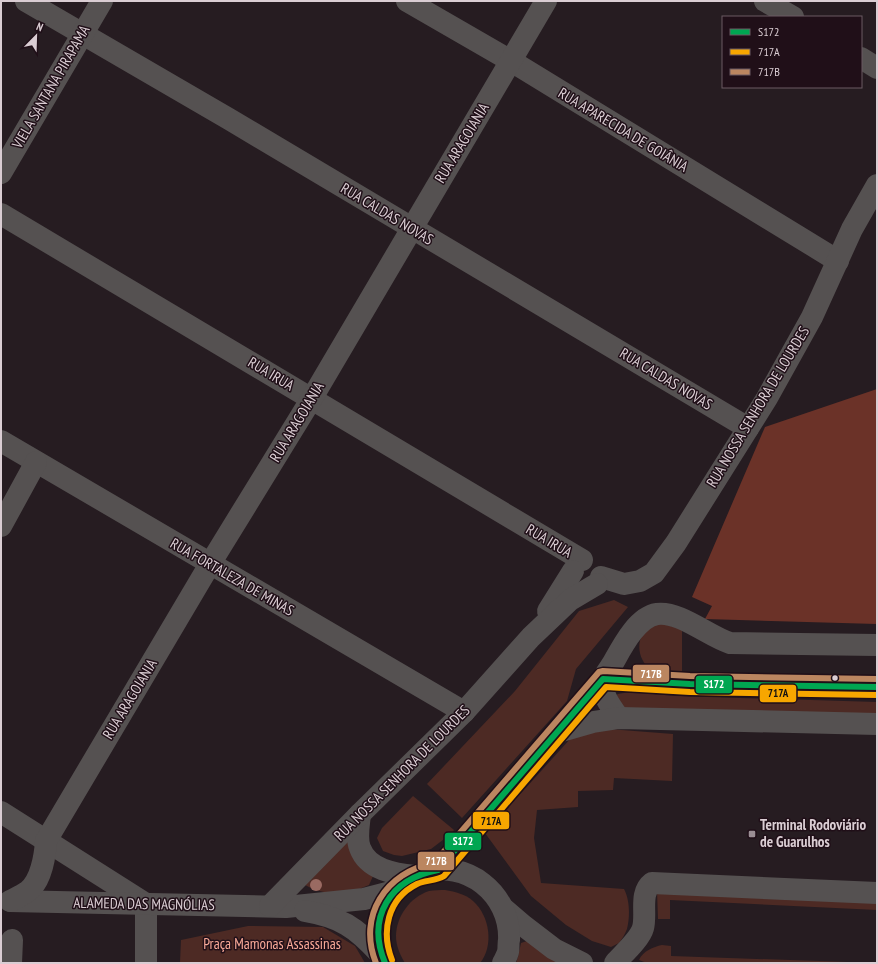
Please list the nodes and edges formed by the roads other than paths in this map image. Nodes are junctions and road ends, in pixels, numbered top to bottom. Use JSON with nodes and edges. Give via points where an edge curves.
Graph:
{"nodes":[{"id":1,"x":26,"y":1,"type":"edge"},
{"id":2,"x":102,"y":1,"type":"edge"},
{"id":3,"x":407,"y":1,"type":"edge"},
{"id":4,"x":546,"y":1,"type":"edge"},
{"id":5,"x":83,"y":33,"type":"junction"},
{"id":6,"x":862,"y":59,"type":"edge"},
{"id":7,"x":511,"y":61,"type":"junction"},
{"id":8,"x":877,"y":68,"type":"edge"},
{"id":9,"x":1,"y":173,"type":"edge"},
{"id":10,"x":877,"y":185,"type":"edge"},
{"id":11,"x":1,"y":214,"type":"edge"},
{"id":12,"x":412,"y":228,"type":"junction"},
{"id":13,"x":838,"y":261,"type":"junction"},
{"id":14,"x":312,"y":398,"type":"junction"},
{"id":15,"x":748,"y":428,"type":"junction"},
{"id":16,"x":1,"y":441,"type":"edge"},
{"id":17,"x":36,"y":462,"type":"junction"},
{"id":18,"x":1,"y":526,"type":"edge"},
{"id":19,"x":210,"y":564,"type":"junction"},
{"id":20,"x":578,"y":566,"type":"junction"},
{"id":21,"x":599,"y":581,"type":"junction"},
{"id":22,"x":531,"y":637,"type":"junction"},
{"id":23,"x":877,"y":645,"type":"edge"},
{"id":24,"x":603,"y":679,"type":"junction"},
{"id":25,"x":740,"y":685,"type":"tunnel mouth"},
{"id":26,"x":464,"y":712,"type":"junction"},
{"id":27,"x":619,"y":718,"type":"junction"},
{"id":28,"x":877,"y":724,"type":"edge"},
{"id":29,"x":558,"y":732,"type":"junction"},
{"id":30,"x":1,"y":812,"type":"edge"},
{"id":31,"x":360,"y":814,"type":"junction"},
{"id":32,"x":46,"y":841,"type":"junction"},
{"id":33,"x":438,"y":870,"type":"junction"},
{"id":34,"x":416,"y":876,"type":"junction"},
{"id":35,"x":395,"y":891,"type":"junction"},
{"id":36,"x":877,"y":893,"type":"edge"},
{"id":37,"x":6,"y":900,"type":"edge"},
{"id":38,"x":146,"y":904,"type":"junction"},
{"id":39,"x":278,"y":906,"type":"junction"},
{"id":40,"x":503,"y":908,"type":"junction"},
{"id":41,"x":12,"y":940,"type":"dead end"},
{"id":42,"x":382,"y":958,"type":"edge"},
{"id":43,"x":11,"y":963,"type":"edge"},
{"id":44,"x":146,"y":963,"type":"edge"},
{"id":45,"x":503,"y":963,"type":"edge"},
{"id":46,"x":582,"y":963,"type":"edge"},
{"id":47,"x":615,"y":963,"type":"edge"}],
"edges":[{"from":1,"to":5,"type":"street","name":"RUA CALDAS NOVAS"},
{"from":2,"to":5,"type":"street","name":"VIELA SANTANA PIRAPAMA"},
{"from":3,"to":7,"type":"street","name":"RUA APARECIDA DE GOIÂNIA"},
{"from":4,"to":7,"type":"street","name":"RUA ARAGOIANIA"},
{"from":5,"to":9,"type":"street","name":"VIELA SANTANA PIRAPAMA"},
{"from":5,"to":12,"type":"street","name":"RUA CALDAS NOVAS"},
{"from":6,"to":8,"type":"street"},
{"from":7,"to":12,"type":"street","name":"RUA ARAGOIANIA"},
{"from":7,"to":13,"type":"street","name":"RUA APARECIDA DE GOIÂNIA"},
{"from":10,"to":13,"type":"street","name":"RUA NOSSA SENHORA DE LOURDES","via":[[852,229]]},
{"from":11,"to":14,"type":"street","name":"RUA IRUA"},
{"from":12,"to":14,"type":"street","name":"RUA ARAGOIANIA"},
{"from":12,"to":15,"type":"street","name":"RUA CALDAS NOVAS"},
{"from":13,"to":15,"type":"street","name":"RUA NOSSA SENHORA DE LOURDES","via":[[812,318]]},
{"from":14,"to":19,"type":"street","name":"RUA ARAGOIANIA"},
{"from":14,"to":20,"type":"street","name":"RUA IRUA"},
{"from":15,"to":21,"type":"street","name":"RUA NOSSA SENHORA DE LOURDES","via":[[676,543],[654,573],[640,581],[624,584]]},
{"from":16,"to":17,"type":"street","name":"RUA FORTALEZA DE MINAS"},
{"from":17,"to":18,"type":"street"},
{"from":17,"to":19,"type":"street","name":"RUA FORTALEZA DE MINAS"},
{"from":19,"to":26,"type":"street","name":"RUA FORTALEZA DE MINAS"},
{"from":19,"to":32,"type":"street","name":"RUA ARAGOIANIA"},
{"from":20,"to":21,"type":"street","via":[[574,576],[579,584],[588,587]]},
{"from":20,"to":22,"type":"street","name":"RUA NOSSA SENHORA DE LOURDES"},
{"from":21,"to":22,"type":"street","name":"RUA NOSSA SENHORA DE LOURDES","via":[[570,600]]},
{"from":22,"to":26,"type":"street","name":"RUA NOSSA SENHORA DE LOURDES"},
{"from":23,"to":24,"type":"street","via":[[730,643],[683,620],[658,614],[650,616],[633,630]]},
{"from":24,"to":25,"type":"street"},
{"from":24,"to":27,"type":"street","via":[[607,701]]},
{"from":24,"to":29,"type":"street"},
{"from":26,"to":31,"type":"street","name":"RUA NOSSA SENHORA DE LOURDES"},
{"from":27,"to":28,"type":"street"},
{"from":27,"to":29,"type":"street"},
{"from":29,"to":33,"type":"street"},
{"from":30,"to":32,"type":"street"},
{"from":31,"to":34,"type":"street","via":[[359,848],[366,859],[395,874]]},
{"from":31,"to":39,"type":"street","name":"RUA NOSSA SENHORA DE LOURDES"},
{"from":32,"to":37,"type":"street","via":[[45,857],[39,875],[29,890]]},
{"from":32,"to":38,"type":"street"},
{"from":33,"to":34,"type":"street"},
{"from":33,"to":40,"type":"street","via":[[458,872],[476,879],[492,891]]},
{"from":34,"to":35,"type":"street","via":[[404,882]]},
{"from":35,"to":39,"type":"street","via":[[364,899]]},
{"from":35,"to":42,"type":"street","via":[[382,910],[377,931]]},
{"from":36,"to":47,"type":"street","via":[[652,883],[645,894],[643,930]]},
{"from":37,"to":38,"type":"street","name":"ALAMEDA DAS MAGNÓLIAS"},
{"from":38,"to":39,"type":"street","name":"ALAMEDA DAS MAGNÓLIAS"},
{"from":38,"to":44,"type":"street"},
{"from":39,"to":42,"type":"street","via":[[330,916],[344,922],[359,931]]},
{"from":40,"to":45,"type":"street","via":[[509,929],[508,951]]},
{"from":40,"to":46,"type":"street","via":[[554,949]]},
{"from":41,"to":43,"type":"street"}]}
